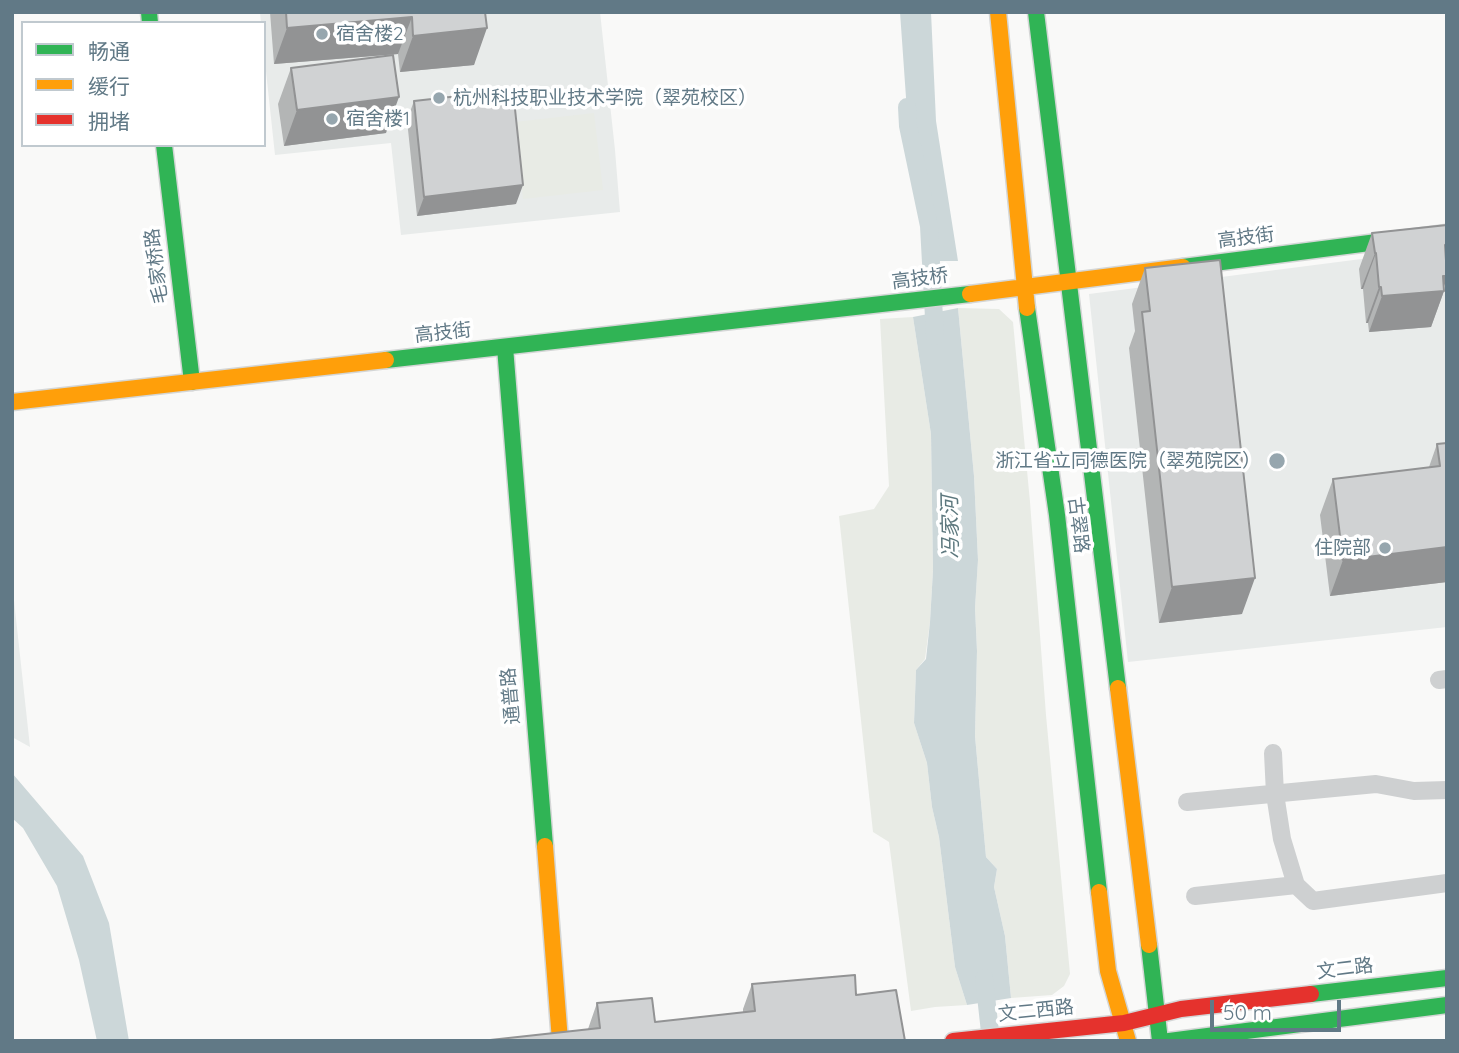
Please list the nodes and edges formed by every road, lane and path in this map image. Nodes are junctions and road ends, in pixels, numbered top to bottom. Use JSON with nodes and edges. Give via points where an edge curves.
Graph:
{"nodes":[{"id":1,"x":998,"y":12,"type":"edge"},
{"id":2,"x":1036,"y":12,"type":"edge"},
{"id":3,"x":164,"y":147,"type":"edge"},
{"id":4,"x":1447,"y":233,"type":"edge"},
{"id":5,"x":1069,"y":282,"type":"junction"},
{"id":6,"x":1024,"y":288,"type":"junction"},
{"id":7,"x":968,"y":295,"type":"joint"},
{"id":8,"x":878,"y":305,"type":"joint"},
{"id":9,"x":505,"y":347,"type":"junction"},
{"id":10,"x":192,"y":382,"type":"junction"},
{"id":11,"x":12,"y":402,"type":"edge"},
{"id":12,"x":1273,"y":753,"type":"dead end"},
{"id":13,"x":1447,"y":790,"type":"edge"},
{"id":14,"x":1275,"y":794,"type":"junction"},
{"id":15,"x":1187,"y":802,"type":"dead end"},
{"id":16,"x":1447,"y":883,"type":"edge"},
{"id":17,"x":1296,"y":885,"type":"junction"},
{"id":18,"x":1195,"y":896,"type":"dead end"},
{"id":19,"x":1447,"y":978,"type":"edge"},
{"id":20,"x":1447,"y":1005,"type":"edge"},
{"id":21,"x":1157,"y":1015,"type":"junction"},
{"id":22,"x":1124,"y":1023,"type":"junction"},
{"id":23,"x":560,"y":1041,"type":"edge"},
{"id":24,"x":953,"y":1041,"type":"edge"},
{"id":25,"x":1128,"y":1041,"type":"edge"},
{"id":26,"x":1160,"y":1041,"type":"edge"},
{"id":27,"x":1169,"y":1041,"type":"edge"}],
"edges":[{"from":1,"to":6,"type":"main road","name":"古翠路"},
{"from":2,"to":5,"type":"main road","name":"古翠路"},
{"from":3,"to":10,"type":"main road","name":"毛家桥路"},
{"from":4,"to":5,"type":"main road","name":"高技街"},
{"from":5,"to":6,"type":"main road","name":"高技街"},
{"from":5,"to":21,"type":"main road","name":"古翠路"},
{"from":6,"to":7,"type":"main road","name":"高技街"},
{"from":6,"to":22,"type":"main road","name":"古翠路","via":[[1057,515],[1108,971]]},
{"from":7,"to":8,"type":"main road","name":"高技桥"},
{"from":8,"to":9,"type":"main road","name":"高技街"},
{"from":9,"to":10,"type":"main road","name":"高技街"},
{"from":9,"to":23,"type":"main road","name":"通普路"},
{"from":10,"to":11,"type":"main road","name":"高技街"},
{"from":12,"to":14,"type":"street"},
{"from":13,"to":14,"type":"street","via":[[1414,791],[1376,784]]},
{"from":14,"to":15,"type":"street"},
{"from":14,"to":17,"type":"street"},
{"from":16,"to":17,"type":"street","via":[[1313,901]]},
{"from":17,"to":18,"type":"street"},
{"from":19,"to":21,"type":"main road","name":"文二路"},
{"from":20,"to":27,"type":"main road"},
{"from":21,"to":22,"type":"main road","name":"文二路"},
{"from":21,"to":26,"type":"main road","name":"古翠路"},
{"from":22,"to":24,"type":"main road","name":"文二西路"},
{"from":22,"to":25,"type":"main road","name":"古翠路"}]}
